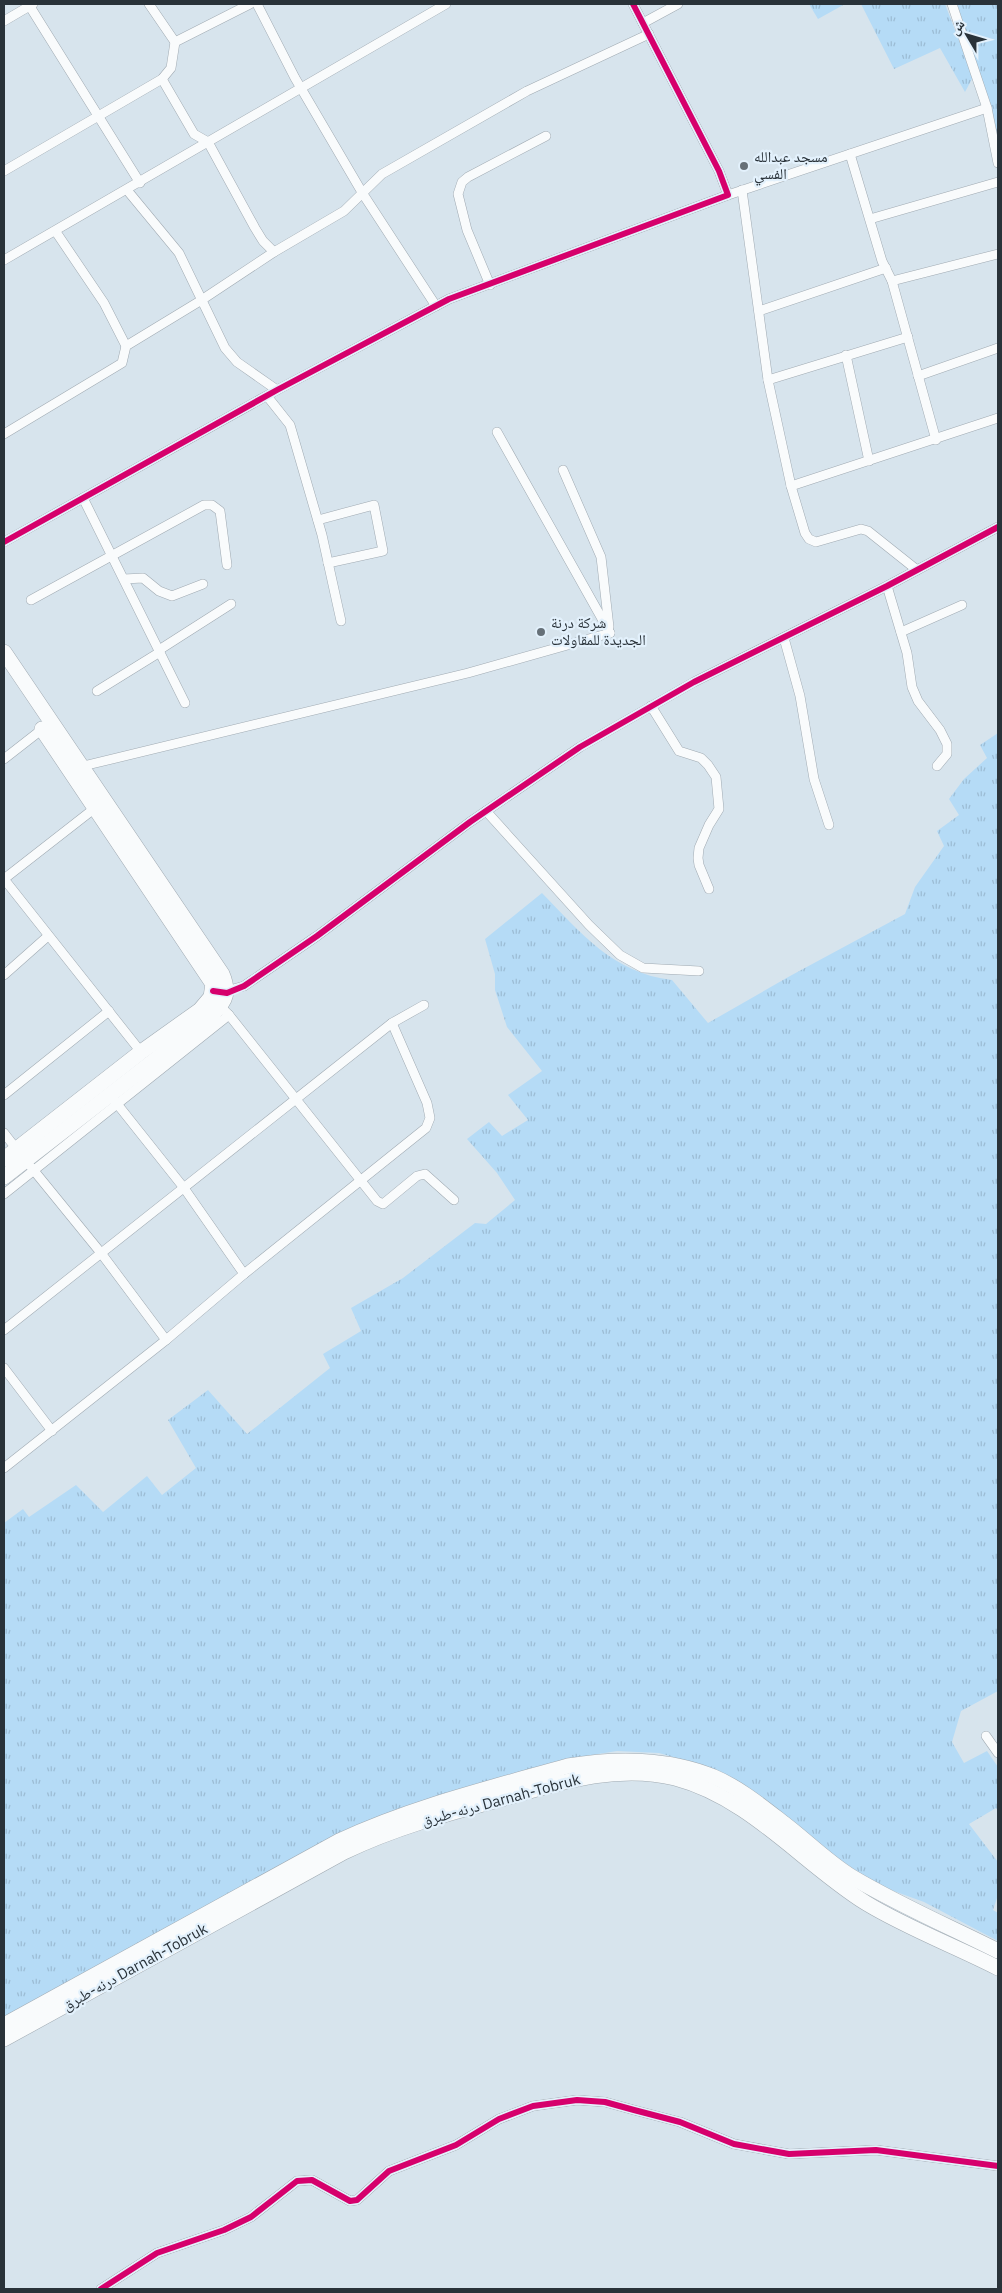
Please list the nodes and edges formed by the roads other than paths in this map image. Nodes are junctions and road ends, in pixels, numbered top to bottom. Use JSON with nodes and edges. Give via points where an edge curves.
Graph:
{"nodes":[{"id":1,"x":148,"y":4,"type":"edge"},
{"id":2,"x":250,"y":4,"type":"edge"},
{"id":3,"x":257,"y":4,"type":"edge"},
{"id":4,"x":446,"y":4,"type":"edge"},
{"id":5,"x":633,"y":4,"type":"edge"},
{"id":6,"x":678,"y":4,"type":"edge"},
{"id":7,"x":952,"y":4,"type":"edge"},
{"id":8,"x":31,"y":5,"type":"edge"},
{"id":9,"x":4,"y":21,"type":"edge"},
{"id":10,"x":643,"y":23,"type":"junction"},
{"id":11,"x":649,"y":34,"type":"junction"},
{"id":12,"x":175,"y":42,"type":"junction"},
{"id":13,"x":162,"y":79,"type":"junction"},
{"id":14,"x":300,"y":88,"type":"junction"},
{"id":15,"x":987,"y":108,"type":"junction"},
{"id":16,"x":100,"y":116,"type":"junction"},
{"id":17,"x":546,"y":136,"type":"dead end"},
{"id":18,"x":208,"y":142,"type":"junction"},
{"id":19,"x":850,"y":154,"type":"junction"},
{"id":20,"x":998,"y":163,"type":"edge"},
{"id":21,"x":4,"y":171,"type":"edge"},
{"id":22,"x":998,"y":182,"type":"edge"},
{"id":23,"x":140,"y":183,"type":"junction"},
{"id":24,"x":127,"y":190,"type":"junction"},
{"id":25,"x":742,"y":190,"type":"junction"},
{"id":26,"x":362,"y":194,"type":"junction"},
{"id":27,"x":728,"y":195,"type":"junction"},
{"id":28,"x":870,"y":219,"type":"junction"},
{"id":29,"x":56,"y":232,"type":"junction"},
{"id":30,"x":274,"y":252,"type":"junction"},
{"id":31,"x":998,"y":254,"type":"edge"},
{"id":32,"x":4,"y":260,"type":"edge"},
{"id":33,"x":886,"y":268,"type":"junction"},
{"id":34,"x":892,"y":281,"type":"junction"},
{"id":35,"x":490,"y":285,"type":"junction"},
{"id":36,"x":200,"y":301,"type":"junction"},
{"id":37,"x":436,"y":306,"type":"junction"},
{"id":38,"x":759,"y":311,"type":"junction"},
{"id":39,"x":908,"y":337,"type":"junction"},
{"id":40,"x":126,"y":346,"type":"junction"},
{"id":41,"x":998,"y":348,"type":"edge"},
{"id":42,"x":846,"y":355,"type":"junction"},
{"id":43,"x":918,"y":376,"type":"junction"},
{"id":44,"x":768,"y":380,"type":"junction"},
{"id":45,"x":277,"y":390,"type":"junction"},
{"id":46,"x":267,"y":396,"type":"junction"},
{"id":47,"x":998,"y":418,"type":"edge"},
{"id":48,"x":497,"y":432,"type":"dead end"},
{"id":49,"x":4,"y":434,"type":"edge"},
{"id":50,"x":936,"y":440,"type":"junction"},
{"id":51,"x":868,"y":461,"type":"junction"},
{"id":52,"x":563,"y":470,"type":"dead end"},
{"id":53,"x":791,"y":486,"type":"junction"},
{"id":54,"x":83,"y":498,"type":"junction"},
{"id":55,"x":318,"y":520,"type":"junction"},
{"id":56,"x":998,"y":527,"type":"edge"},
{"id":57,"x":4,"y":542,"type":"edge"},
{"id":58,"x":112,"y":555,"type":"junction"},
{"id":59,"x":328,"y":563,"type":"junction"},
{"id":60,"x":228,"y":566,"type":"dead end"},
{"id":61,"x":917,"y":570,"type":"junction"},
{"id":62,"x":124,"y":579,"type":"junction"},
{"id":63,"x":203,"y":584,"type":"dead end"},
{"id":64,"x":887,"y":586,"type":"junction"},
{"id":65,"x":32,"y":600,"type":"dead end"},
{"id":66,"x":232,"y":604,"type":"dead end"},
{"id":67,"x":962,"y":605,"type":"dead end"},
{"id":68,"x":341,"y":621,"type":"dead end"},
{"id":69,"x":901,"y":632,"type":"junction"},
{"id":70,"x":610,"y":633,"type":"junction"},
{"id":71,"x":784,"y":638,"type":"junction"},
{"id":72,"x":159,"y":651,"type":"junction"},
{"id":73,"x":4,"y":652,"type":"edge"},
{"id":74,"x":4,"y":670,"type":"edge"},
{"id":75,"x":97,"y":690,"type":"dead end"},
{"id":76,"x":185,"y":703,"type":"dead end"},
{"id":77,"x":651,"y":706,"type":"junction"},
{"id":78,"x":46,"y":726,"type":"junction"},
{"id":79,"x":4,"y":759,"type":"edge"},
{"id":80,"x":937,"y":766,"type":"dead end"},
{"id":81,"x":75,"y":768,"type":"junction"},
{"id":82,"x":95,"y":808,"type":"junction"},
{"id":83,"x":486,"y":811,"type":"junction"},
{"id":84,"x":828,"y":826,"type":"dead end"},
{"id":85,"x":4,"y":879,"type":"edge"},
{"id":86,"x":710,"y":889,"type":"dead end"},
{"id":87,"x":48,"y":936,"type":"junction"},
{"id":88,"x":699,"y":971,"type":"dead end"},
{"id":89,"x":4,"y":975,"type":"edge"},
{"id":90,"x":220,"y":1001,"type":"junction"},
{"id":91,"x":424,"y":1005,"type":"dead end"},
{"id":92,"x":109,"y":1011,"type":"junction"},
{"id":93,"x":392,"y":1023,"type":"junction"},
{"id":94,"x":141,"y":1052,"type":"junction"},
{"id":95,"x":4,"y":1095,"type":"edge"},
{"id":96,"x":114,"y":1099,"type":"junction"},
{"id":97,"x":296,"y":1100,"type":"junction"},
{"id":98,"x":4,"y":1132,"type":"edge"},
{"id":99,"x":4,"y":1159,"type":"edge"},
{"id":100,"x":25,"y":1160,"type":"junction"},
{"id":101,"x":4,"y":1177,"type":"edge"},
{"id":102,"x":360,"y":1183,"type":"junction"},
{"id":103,"x":184,"y":1188,"type":"junction"},
{"id":104,"x":4,"y":1194,"type":"edge"},
{"id":105,"x":454,"y":1200,"type":"dead end"},
{"id":106,"x":101,"y":1253,"type":"junction"},
{"id":107,"x":244,"y":1274,"type":"junction"},
{"id":108,"x":4,"y":1330,"type":"edge"},
{"id":109,"x":166,"y":1340,"type":"junction"},
{"id":110,"x":4,"y":1368,"type":"edge"},
{"id":111,"x":52,"y":1431,"type":"junction"},
{"id":112,"x":4,"y":1468,"type":"edge"},
{"id":113,"x":986,"y":1736,"type":"dead end"},
{"id":114,"x":998,"y":1753,"type":"edge"},
{"id":115,"x":998,"y":1951,"type":"edge"},
{"id":116,"x":998,"y":1968,"type":"edge"},
{"id":117,"x":4,"y":2025,"type":"edge"},
{"id":118,"x":4,"y":2040,"type":"edge"},
{"id":119,"x":998,"y":2166,"type":"edge"},
{"id":120,"x":101,"y":2289,"type":"edge"}],
"edges":[{"from":1,"to":12,"type":"street"},
{"from":2,"to":12,"type":"street"},
{"from":3,"to":14,"type":"street"},
{"from":4,"to":14,"type":"street"},
{"from":5,"to":10,"type":"street"},
{"from":6,"to":10,"type":"street"},
{"from":7,"to":15,"type":"street"},
{"from":8,"to":9,"type":"street"},
{"from":8,"to":16,"type":"street"},
{"from":10,"to":11,"type":"street"},
{"from":11,"to":26,"type":"street","via":[[527,91],[382,174]]},
{"from":11,"to":27,"type":"street"},
{"from":12,"to":13,"type":"street","via":[[171,68]]},
{"from":13,"to":16,"type":"street"},
{"from":13,"to":18,"type":"street","via":[[194,134]]},
{"from":14,"to":18,"type":"street"},
{"from":14,"to":26,"type":"street"},
{"from":15,"to":19,"type":"street"},
{"from":15,"to":20,"type":"street"},
{"from":16,"to":21,"type":"street"},
{"from":16,"to":23,"type":"street"},
{"from":17,"to":35,"type":"street","via":[[468,177],[459,188],[467,230]]},
{"from":18,"to":23,"type":"street"},
{"from":18,"to":30,"type":"street","via":[[259,235]]},
{"from":19,"to":25,"type":"street"},
{"from":19,"to":28,"type":"street"},
{"from":22,"to":28,"type":"street"},
{"from":23,"to":24,"type":"street"},
{"from":24,"to":29,"type":"street"},
{"from":24,"to":36,"type":"street","via":[[179,253]]},
{"from":25,"to":27,"type":"street"},
{"from":25,"to":38,"type":"street"},
{"from":26,"to":30,"type":"street","via":[[344,211]]},
{"from":26,"to":37,"type":"street"},
{"from":27,"to":35,"type":"street"},
{"from":28,"to":33,"type":"street"},
{"from":29,"to":32,"type":"street"},
{"from":29,"to":40,"type":"street","via":[[104,304]]},
{"from":30,"to":36,"type":"street"},
{"from":31,"to":34,"type":"street"},
{"from":33,"to":34,"type":"street"},
{"from":33,"to":38,"type":"street"},
{"from":34,"to":39,"type":"street"},
{"from":35,"to":37,"type":"street"},
{"from":36,"to":40,"type":"street"},
{"from":36,"to":45,"type":"street","via":[[231,356]]},
{"from":37,"to":45,"type":"street"},
{"from":38,"to":44,"type":"street"},
{"from":39,"to":42,"type":"street"},
{"from":39,"to":43,"type":"street"},
{"from":40,"to":49,"type":"street","via":[[122,363]]},
{"from":41,"to":43,"type":"street"},
{"from":42,"to":44,"type":"street"},
{"from":42,"to":51,"type":"street"},
{"from":43,"to":50,"type":"street"},
{"from":44,"to":53,"type":"street"},
{"from":45,"to":46,"type":"street"},
{"from":46,"to":54,"type":"street"},
{"from":46,"to":55,"type":"street","via":[[290,424]]},
{"from":47,"to":50,"type":"street"},
{"from":48,"to":70,"type":"street"},
{"from":50,"to":51,"type":"street"},
{"from":51,"to":53,"type":"street"},
{"from":52,"to":70,"type":"street","via":[[600,557]]},
{"from":53,"to":61,"type":"street","via":[[809,539],[816,542],[861,529],[868,531]]},
{"from":54,"to":57,"type":"street"},
{"from":54,"to":58,"type":"street"},
{"from":55,"to":59,"type":"street"},
{"from":55,"to":59,"type":"street","via":[[374,505],[383,551]]},
{"from":56,"to":61,"type":"street"},
{"from":58,"to":60,"type":"street","via":[[204,504],[220,510]]},
{"from":58,"to":62,"type":"street"},
{"from":58,"to":65,"type":"street"},
{"from":59,"to":68,"type":"street"},
{"from":61,"to":64,"type":"street"},
{"from":62,"to":63,"type":"street","via":[[143,578],[159,591],[172,596]]},
{"from":62,"to":72,"type":"street"},
{"from":64,"to":69,"type":"street"},
{"from":64,"to":71,"type":"street"},
{"from":66,"to":72,"type":"street"},
{"from":67,"to":69,"type":"street"},
{"from":69,"to":80,"type":"street","via":[[918,702],[947,744],[947,754]]},
{"from":70,"to":81,"type":"street","via":[[468,673]]},
{"from":71,"to":77,"type":"street"},
{"from":71,"to":84,"type":"street","via":[[802,705],[814,779]]},
{"from":72,"to":75,"type":"street"},
{"from":72,"to":76,"type":"street"},
{"from":73,"to":78,"type":"main road"},
{"from":74,"to":78,"type":"main road"},
{"from":77,"to":83,"type":"street","via":[[580,747]]},
{"from":77,"to":86,"type":"street","via":[[679,751],[701,758],[716,777],[719,809],[709,824],[698,858],[698,865]]},
{"from":78,"to":79,"type":"street"},
{"from":78,"to":81,"type":"main road"},
{"from":81,"to":82,"type":"main road"},
{"from":81,"to":90,"type":"main road","via":[[222,974]]},
{"from":82,"to":85,"type":"street"},
{"from":82,"to":90,"type":"main road","via":[[213,984]]},
{"from":83,"to":88,"type":"street","via":[[620,955],[643,968]]},
{"from":83,"to":90,"type":"street","via":[[317,936]]},
{"from":85,"to":87,"type":"street"},
{"from":87,"to":89,"type":"street"},
{"from":87,"to":92,"type":"street"},
{"from":90,"to":94,"type":"main road","via":[[200,1010]]},
{"from":90,"to":96,"type":"main road"},
{"from":90,"to":97,"type":"street"},
{"from":91,"to":93,"type":"street"},
{"from":92,"to":94,"type":"street"},
{"from":92,"to":95,"type":"street"},
{"from":93,"to":97,"type":"street"},
{"from":93,"to":102,"type":"street","via":[[427,1102],[430,1118],[426,1128]]},
{"from":94,"to":100,"type":"main road"},
{"from":96,"to":100,"type":"main road"},
{"from":96,"to":103,"type":"street"},
{"from":97,"to":102,"type":"street"},
{"from":97,"to":103,"type":"street"},
{"from":98,"to":100,"type":"street"},
{"from":99,"to":100,"type":"main road"},
{"from":100,"to":101,"type":"main road"},
{"from":100,"to":104,"type":"street"},
{"from":100,"to":106,"type":"street"},
{"from":102,"to":105,"type":"street","via":[[382,1204],[425,1174]]},
{"from":102,"to":107,"type":"street"},
{"from":103,"to":106,"type":"street"},
{"from":103,"to":107,"type":"street"},
{"from":106,"to":108,"type":"street"},
{"from":106,"to":109,"type":"street"},
{"from":107,"to":109,"type":"street"},
{"from":109,"to":111,"type":"street"},
{"from":110,"to":111,"type":"street"},
{"from":111,"to":112,"type":"street"},
{"from":113,"to":114,"type":"street"},
{"from":115,"to":117,"type":"main road","name":"درنه-طبرق Darnah-Tobruk","via":[[850,1876],[766,1809],[714,1777],[656,1762],[587,1763],[558,1768],[377,1823]]},
{"from":116,"to":118,"type":"main road","name":"درنه-طبرق Darnah-Tobruk","via":[[868,1904],[730,1800],[684,1781],[653,1774],[605,1775],[571,1780],[382,1834]]},
{"from":119,"to":120,"type":"street","via":[[876,2150],[789,2154],[734,2144],[680,2122],[605,2102],[577,2100],[552,2103],[533,2106],[499,2120],[456,2145],[389,2172],[357,2200],[350,2201],[312,2180],[297,2181],[251,2217],[157,2253]]}]}
